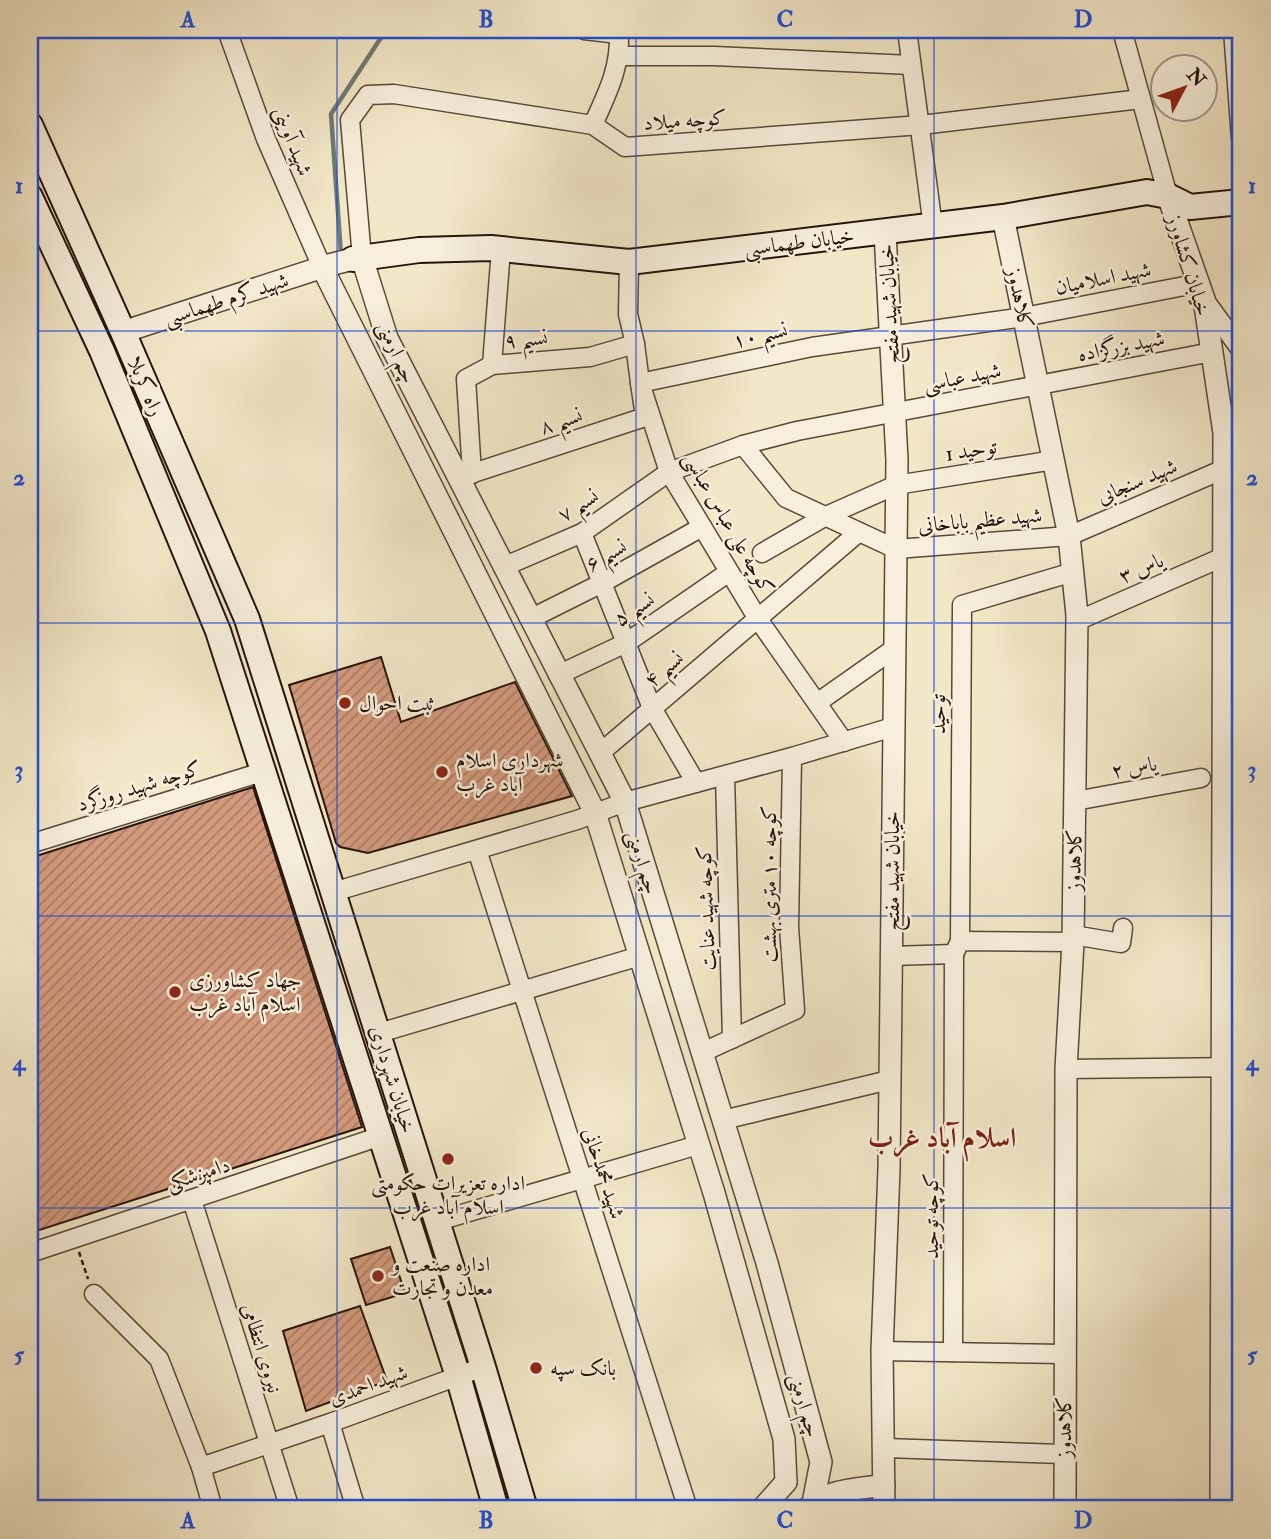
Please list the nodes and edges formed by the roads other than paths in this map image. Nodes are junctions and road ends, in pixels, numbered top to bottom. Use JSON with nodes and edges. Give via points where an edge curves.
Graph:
{"nodes":[{"id":1,"x":227,"y":30,"type":"edge"},
{"id":2,"x":584,"y":30,"type":"edge"},
{"id":3,"x":907,"y":30,"type":"edge"},
{"id":4,"x":1122,"y":30,"type":"edge"},
{"id":5,"x":1233,"y":30,"type":"edge"},
{"id":6,"x":619,"y":32,"type":"edge"},
{"id":7,"x":619,"y":56,"type":"junction"},
{"id":8,"x":911,"y":65,"type":"junction"},
{"id":9,"x":1140,"y":99,"type":"junction"},
{"id":10,"x":30,"y":125,"type":"edge"},
{"id":11,"x":593,"y":125,"type":"junction"},
{"id":12,"x":921,"y":125,"type":"junction"},
{"id":13,"x":1241,"y":139,"type":"edge"},
{"id":14,"x":1168,"y":196,"type":"junction"},
{"id":15,"x":30,"y":197,"type":"edge"},
{"id":16,"x":1241,"y":202,"type":"edge"},
{"id":17,"x":1003,"y":217,"type":"junction"},
{"id":18,"x":933,"y":227,"type":"junction"},
{"id":19,"x":885,"y":232,"type":"junction"},
{"id":20,"x":500,"y":249,"type":"junction"},
{"id":21,"x":358,"y":259,"type":"junction"},
{"id":22,"x":629,"y":262,"type":"junction"},
{"id":23,"x":326,"y":266,"type":"junction"},
{"id":24,"x":1202,"y":291,"type":"junction"},
{"id":25,"x":1024,"y":317,"type":"junction"},
{"id":26,"x":123,"y":332,"type":"junction"},
{"id":27,"x":891,"y":336,"type":"junction"},
{"id":28,"x":635,"y":344,"type":"junction"},
{"id":29,"x":1241,"y":350,"type":"edge"},
{"id":30,"x":1212,"y":352,"type":"junction"},
{"id":31,"x":492,"y":365,"type":"junction"},
{"id":32,"x":640,"y":383,"type":"junction"},
{"id":33,"x":1039,"y":385,"type":"junction"},
{"id":34,"x":895,"y":413,"type":"junction"},
{"id":35,"x":743,"y":445,"type":"junction"},
{"id":36,"x":1054,"y":460,"type":"junction"},
{"id":37,"x":1230,"y":460,"type":"edge"},
{"id":38,"x":669,"y":472,"type":"junction"},
{"id":39,"x":465,"y":476,"type":"junction"},
{"id":40,"x":896,"y":485,"type":"junction"},
{"id":41,"x":826,"y":516,"type":"junction"},
{"id":42,"x":702,"y":527,"type":"junction"},
{"id":43,"x":859,"y":532,"type":"junction"},
{"id":44,"x":582,"y":533,"type":"junction"},
{"id":45,"x":1069,"y":536,"type":"junction"},
{"id":46,"x":896,"y":550,"type":"junction"},
{"id":47,"x":762,"y":553,"type":"dead end"},
{"id":48,"x":1223,"y":557,"type":"junction"},
{"id":49,"x":503,"y":567,"type":"junction"},
{"id":50,"x":729,"y":572,"type":"junction"},
{"id":51,"x":1073,"y":572,"type":"junction"},
{"id":52,"x":602,"y":583,"type":"junction"},
{"id":53,"x":232,"y":586,"type":"junction"},
{"id":54,"x":204,"y":597,"type":"junction"},
{"id":55,"x":758,"y":618,"type":"junction"},
{"id":56,"x":530,"y":619,"type":"junction"},
{"id":57,"x":1077,"y":621,"type":"junction"},
{"id":58,"x":626,"y":643,"type":"junction"},
{"id":59,"x":895,"y":648,"type":"junction"},
{"id":60,"x":256,"y":650,"type":"junction"},
{"id":61,"x":228,"y":659,"type":"junction"},
{"id":62,"x":558,"y":675,"type":"junction"},
{"id":63,"x":817,"y":703,"type":"junction"},
{"id":64,"x":652,"y":708,"type":"junction"},
{"id":65,"x":893,"y":727,"type":"junction"},
{"id":66,"x":844,"y":742,"type":"junction"},
{"id":67,"x":599,"y":754,"type":"junction"},
{"id":68,"x":792,"y":757,"type":"junction"},
{"id":69,"x":262,"y":772,"type":"junction"},
{"id":70,"x":725,"y":776,"type":"junction"},
{"id":71,"x":1201,"y":778,"type":"dead end"},
{"id":72,"x":696,"y":783,"type":"junction"},
{"id":73,"x":1075,"y":801,"type":"junction"},
{"id":74,"x":625,"y":802,"type":"junction"},
{"id":75,"x":595,"y":813,"type":"junction"},
{"id":76,"x":30,"y":844,"type":"edge"},
{"id":77,"x":477,"y":850,"type":"junction"},
{"id":78,"x":333,"y":892,"type":"junction"},
{"id":79,"x":1123,"y":928,"type":"dead end"},
{"id":80,"x":1073,"y":939,"type":"junction"},
{"id":81,"x":957,"y":948,"type":"junction"},
{"id":82,"x":640,"y":956,"type":"junction"},
{"id":83,"x":892,"y":956,"type":"junction"},
{"id":84,"x":522,"y":992,"type":"junction"},
{"id":85,"x":379,"y":1033,"type":"junction"},
{"id":86,"x":732,"y":1039,"type":"junction"},
{"id":87,"x":703,"y":1052,"type":"junction"},
{"id":88,"x":1231,"y":1067,"type":"edge"},
{"id":89,"x":1066,"y":1069,"type":"junction"},
{"id":90,"x":889,"y":1080,"type":"junction"},
{"id":91,"x":723,"y":1119,"type":"junction"},
{"id":92,"x":381,"y":1136,"type":"junction"},
{"id":93,"x":698,"y":1145,"type":"junction"},
{"id":94,"x":582,"y":1179,"type":"junction"},
{"id":95,"x":192,"y":1200,"type":"junction"},
{"id":96,"x":438,"y":1221,"type":"junction"},
{"id":97,"x":30,"y":1254,"type":"edge"},
{"id":98,"x":94,"y":1294,"type":"road end"},
{"id":99,"x":882,"y":1351,"type":"junction"},
{"id":100,"x":953,"y":1352,"type":"junction"},
{"id":101,"x":1064,"y":1354,"type":"junction"},
{"id":102,"x":483,"y":1367,"type":"junction"},
{"id":103,"x":458,"y":1376,"type":"junction"},
{"id":104,"x":330,"y":1423,"type":"junction"},
{"id":105,"x":268,"y":1444,"type":"junction"},
{"id":106,"x":885,"y":1448,"type":"junction"},
{"id":107,"x":1063,"y":1454,"type":"junction"},
{"id":108,"x":201,"y":1467,"type":"junction"},
{"id":109,"x":786,"y":1482,"type":"junction"},
{"id":110,"x":884,"y":1485,"type":"junction"},
{"id":111,"x":810,"y":1506,"type":"edge"},
{"id":112,"x":213,"y":1509,"type":"edge"},
{"id":113,"x":290,"y":1509,"type":"edge"},
{"id":114,"x":356,"y":1509,"type":"edge"},
{"id":115,"x":496,"y":1509,"type":"edge"},
{"id":116,"x":525,"y":1509,"type":"edge"},
{"id":117,"x":688,"y":1509,"type":"edge"},
{"id":118,"x":762,"y":1509,"type":"edge"},
{"id":119,"x":884,"y":1509,"type":"edge"},
{"id":120,"x":1065,"y":1509,"type":"edge"},
{"id":121,"x":1221,"y":1509,"type":"edge"}],
"edges":[{"from":1,"to":23,"type":"street","name":"شهید آوینی","via":[[266,139]]},
{"from":2,"to":6,"type":"street"},
{"from":3,"to":8,"type":"street"},
{"from":4,"to":9,"type":"street"},
{"from":5,"to":13,"type":"street"},
{"from":6,"to":7,"type":"street"},
{"from":7,"to":8,"type":"street"},
{"from":7,"to":11,"type":"street"},
{"from":8,"to":12,"type":"street"},
{"from":9,"to":12,"type":"street","name":"کوچه میلاد"},
{"from":9,"to":14,"type":"street"},
{"from":10,"to":26,"type":"main road","name":"راه کربلا"},
{"from":11,"to":12,"type":"street","name":"کوچه میلاد","via":[[625,147]]},
{"from":11,"to":21,"type":"street","name":"کوچه میلاد","via":[[394,94],[368,95],[351,120]]},
{"from":12,"to":18,"type":"street"},
{"from":14,"to":16,"type":"main road","name":"خیابان طهماسبی","via":[[1190,207]]},
{"from":14,"to":17,"type":"main road","name":"خیابان طهماسبی","via":[[1147,192]]},
{"from":14,"to":24,"type":"street","name":"خیابان کشاورز"},
{"from":15,"to":54,"type":"main road","name":"راه کربلا","via":[[102,351]]},
{"from":17,"to":18,"type":"main road","name":"خیابان طهماسبی"},
{"from":17,"to":25,"type":"street","name":"کلاهدوز"},
{"from":18,"to":19,"type":"main road","name":"خیابان طهماسبی"},
{"from":19,"to":22,"type":"main road","name":"خیابان طهماسبی"},
{"from":19,"to":27,"type":"street","name":"خیابان شهید مفتح"},
{"from":20,"to":21,"type":"main road","name":"خیابان طهماسبی","via":[[419,250]]},
{"from":20,"to":22,"type":"main road","name":"خیابان طهماسبی"},
{"from":20,"to":31,"type":"street","name":"نسیم ۹"},
{"from":21,"to":23,"type":"street","name":"شهید کرم طهماسبی"},
{"from":21,"to":39,"type":"street","name":"چم ارمنی","via":[[387,338]]},
{"from":22,"to":28,"type":"street","name":"کوچه علی عباس عباسی","via":[[628,314]]},
{"from":23,"to":26,"type":"street","name":"شهید کرم طهماسبی"},
{"from":23,"to":75,"type":"street","name":"چم ارمنی"},
{"from":24,"to":25,"type":"street","name":"شهید اسلامیان"},
{"from":24,"to":29,"type":"street"},
{"from":24,"to":30,"type":"street","name":"خیابان کشاورز"},
{"from":25,"to":27,"type":"street","name":"شهید اسلامیان"},
{"from":25,"to":33,"type":"street","name":"کلاهدوز"},
{"from":26,"to":53,"type":"main road","name":"راه کربلا"},
{"from":27,"to":32,"type":"street","name":"نسیم ۱۰","via":[[812,347]]},
{"from":27,"to":34,"type":"street","name":"خیابان شهید مفتح"},
{"from":28,"to":31,"type":"street","name":"نسیم ۹","via":[[590,357]]},
{"from":28,"to":32,"type":"street","name":"کوچه علی عباس عباسی"},
{"from":30,"to":33,"type":"street","name":"شهید بزرگزاده"},
{"from":30,"to":37,"type":"street","name":"خیابان کشاورز"},
{"from":31,"to":39,"type":"street","via":[[466,379]]},
{"from":32,"to":38,"type":"street","name":"کوچه علی عباس عباسی"},
{"from":32,"to":39,"type":"street","name":"نسیم ۸","via":[[645,417]]},
{"from":33,"to":34,"type":"street","name":"شهید عباسی"},
{"from":33,"to":36,"type":"street","name":"کلاهدوز"},
{"from":34,"to":35,"type":"street","name":"شهید عباسی"},
{"from":34,"to":40,"type":"street","name":"خیابان شهید مفتح"},
{"from":35,"to":38,"type":"street","name":"نسیم ۷"},
{"from":35,"to":41,"type":"street","via":[[786,498]]},
{"from":36,"to":40,"type":"street","name":"توحید 1"},
{"from":36,"to":45,"type":"street","name":"کلاهدوز"},
{"from":37,"to":45,"type":"street","name":"شهید سنجابی"},
{"from":37,"to":48,"type":"street","name":"خیابان کشاورز"},
{"from":38,"to":42,"type":"street","name":"کوچه علی عباس عباسی"},
{"from":38,"to":44,"type":"street","name":"نسیم ۷"},
{"from":39,"to":49,"type":"street","name":"چم ارمنی"},
{"from":40,"to":41,"type":"street","name":"توحید 1"},
{"from":40,"to":46,"type":"street","name":"خیابان شهید مفتح"},
{"from":41,"to":43,"type":"street"},
{"from":41,"to":47,"type":"street","name":"توحید 1"},
{"from":42,"to":50,"type":"street","name":"کوچه علی عباس عباسی"},
{"from":42,"to":52,"type":"street","name":"نسیم ۶"},
{"from":43,"to":46,"type":"street"},
{"from":43,"to":55,"type":"street","name":"نسیم ۴"},
{"from":44,"to":49,"type":"street","name":"نسیم ۷"},
{"from":44,"to":52,"type":"street"},
{"from":45,"to":46,"type":"street","name":"شهید عظیم باباخانی"},
{"from":45,"to":51,"type":"street","name":"کلاهدوز"},
{"from":46,"to":59,"type":"street","name":"خیابان شهید مفتح"},
{"from":48,"to":57,"type":"street","name":"یاس ۳"},
{"from":48,"to":88,"type":"street","name":"خیابان کشاورز"},
{"from":49,"to":56,"type":"street","name":"چم ارمنی"},
{"from":50,"to":55,"type":"street","name":"کوچه علی عباس عباسی"},
{"from":50,"to":58,"type":"street","name":"نسیم ۵"},
{"from":51,"to":57,"type":"street","name":"کلاهدوز"},
{"from":51,"to":81,"type":"street","name":"توحید","via":[[962,605]]},
{"from":52,"to":56,"type":"street","name":"نسیم ۶"},
{"from":52,"to":58,"type":"street"},
{"from":53,"to":54,"type":"main road"},
{"from":53,"to":60,"type":"main road","name":"راه کربلا"},
{"from":54,"to":61,"type":"main road","name":"راه کربلا"},
{"from":55,"to":63,"type":"street","name":"کوچه علی عباس عباسی"},
{"from":55,"to":64,"type":"street","name":"نسیم ۴"},
{"from":56,"to":62,"type":"street","name":"چم ارمنی"},
{"from":57,"to":73,"type":"street","name":"کلاهدوز"},
{"from":58,"to":62,"type":"street","name":"نسیم ۵"},
{"from":58,"to":64,"type":"street"},
{"from":59,"to":63,"type":"street"},
{"from":59,"to":65,"type":"street","name":"خیابان شهید مفتح"},
{"from":60,"to":61,"type":"main road"},
{"from":60,"to":78,"type":"main road","name":"خیابان شهرداری"},
{"from":61,"to":69,"type":"main road","name":"خیابان شهرداری"},
{"from":62,"to":67,"type":"street","name":"چم ارمنی"},
{"from":63,"to":66,"type":"street","name":"کوچه علی عباس عباسی"},
{"from":64,"to":67,"type":"street","name":"نسیم ۴"},
{"from":64,"to":72,"type":"street"},
{"from":65,"to":66,"type":"street"},
{"from":65,"to":83,"type":"street","name":"خیابان شهید مفتح"},
{"from":66,"to":68,"type":"street"},
{"from":67,"to":74,"type":"street","name":"چم ارمنی"},
{"from":68,"to":70,"type":"street"},
{"from":68,"to":86,"type":"street","name":"کوچه ۱۰ متری بهشت","via":[[789,926],[795,1010]]},
{"from":69,"to":76,"type":"street","name":"کوچه شهید روزگرد"},
{"from":69,"to":92,"type":"main road","name":"خیابان شهرداری"},
{"from":70,"to":72,"type":"street"},
{"from":70,"to":86,"type":"street","name":"کوچه شهید عنایت"},
{"from":71,"to":73,"type":"street","name":"یاس ۲"},
{"from":72,"to":74,"type":"street"},
{"from":73,"to":80,"type":"street","name":"کلاهدوز"},
{"from":74,"to":75,"type":"street"},
{"from":74,"to":87,"type":"street","name":"چم ارمنی"},
{"from":75,"to":77,"type":"street"},
{"from":75,"to":82,"type":"street","name":"چم ارمنی"},
{"from":77,"to":78,"type":"street"},
{"from":77,"to":84,"type":"street","name":"شهید محمدخانی"},
{"from":78,"to":85,"type":"main road","name":"خیابان شهرداری"},
{"from":79,"to":80,"type":"street","via":[[1121,943]]},
{"from":80,"to":81,"type":"street"},
{"from":80,"to":89,"type":"street","name":"کلاهدوز"},
{"from":81,"to":83,"type":"street"},
{"from":81,"to":100,"type":"street","name":"کوچه توحید"},
{"from":82,"to":84,"type":"street"},
{"from":82,"to":93,"type":"street","name":"چم ارمنی"},
{"from":83,"to":90,"type":"street","name":"خیابان شهید مفتح"},
{"from":84,"to":85,"type":"street"},
{"from":84,"to":94,"type":"street","name":"شهید محمدخانی"},
{"from":85,"to":96,"type":"main road","name":"خیابان شهرداری"},
{"from":86,"to":87,"type":"street"},
{"from":87,"to":91,"type":"street","name":"چم ارمنی"},
{"from":88,"to":89,"type":"street"},
{"from":88,"to":121,"type":"street","name":"خیابان کشاورز"},
{"from":89,"to":101,"type":"street","name":"کلاهدوز"},
{"from":90,"to":91,"type":"street"},
{"from":90,"to":99,"type":"street","name":"خیابان شهید مفتح"},
{"from":91,"to":111,"type":"street","name":"چم ارمنی","via":[[821,1462]]},
{"from":92,"to":95,"type":"street","name":"دامپزشکی"},
{"from":92,"to":103,"type":"main road","name":"خیابان شهرداری"},
{"from":93,"to":94,"type":"street"},
{"from":93,"to":109,"type":"street","name":"چم ارمنی","via":[[784,1438]]},
{"from":94,"to":96,"type":"street"},
{"from":94,"to":117,"type":"street","name":"شهید محمدخانی"},
{"from":95,"to":97,"type":"street","name":"دامپزشکی"},
{"from":95,"to":105,"type":"street","name":"نیروی انتظامی"},
{"from":96,"to":102,"type":"main road","name":"خیابان شهرداری"},
{"from":98,"to":108,"type":"street","via":[[159,1359]]},
{"from":99,"to":100,"type":"street"},
{"from":99,"to":106,"type":"street","name":"خیابان شهید مفتح"},
{"from":100,"to":101,"type":"street"},
{"from":101,"to":107,"type":"street","name":"کلاهدوز"},
{"from":102,"to":103,"type":"street","name":"شهید احمدی"},
{"from":102,"to":116,"type":"main road","name":"خیابان شهرداری"},
{"from":103,"to":104,"type":"street","name":"شهید احمدی"},
{"from":103,"to":115,"type":"main road","name":"خیابان شهرداری"},
{"from":104,"to":105,"type":"street","name":"شهید احمدی"},
{"from":104,"to":114,"type":"street"},
{"from":105,"to":108,"type":"street","name":"شهید احمدی"},
{"from":105,"to":113,"type":"street","name":"نیروی انتظامی"},
{"from":106,"to":107,"type":"street"},
{"from":106,"to":110,"type":"street","name":"خیابان شهید مفتح"},
{"from":107,"to":120,"type":"street","name":"کلاهدوز"},
{"from":108,"to":112,"type":"street"},
{"from":109,"to":111,"type":"street"},
{"from":109,"to":118,"type":"street"},
{"from":110,"to":111,"type":"street","via":[[830,1495]]},
{"from":110,"to":119,"type":"street","name":"خیابان شهید مفتح"}]}
